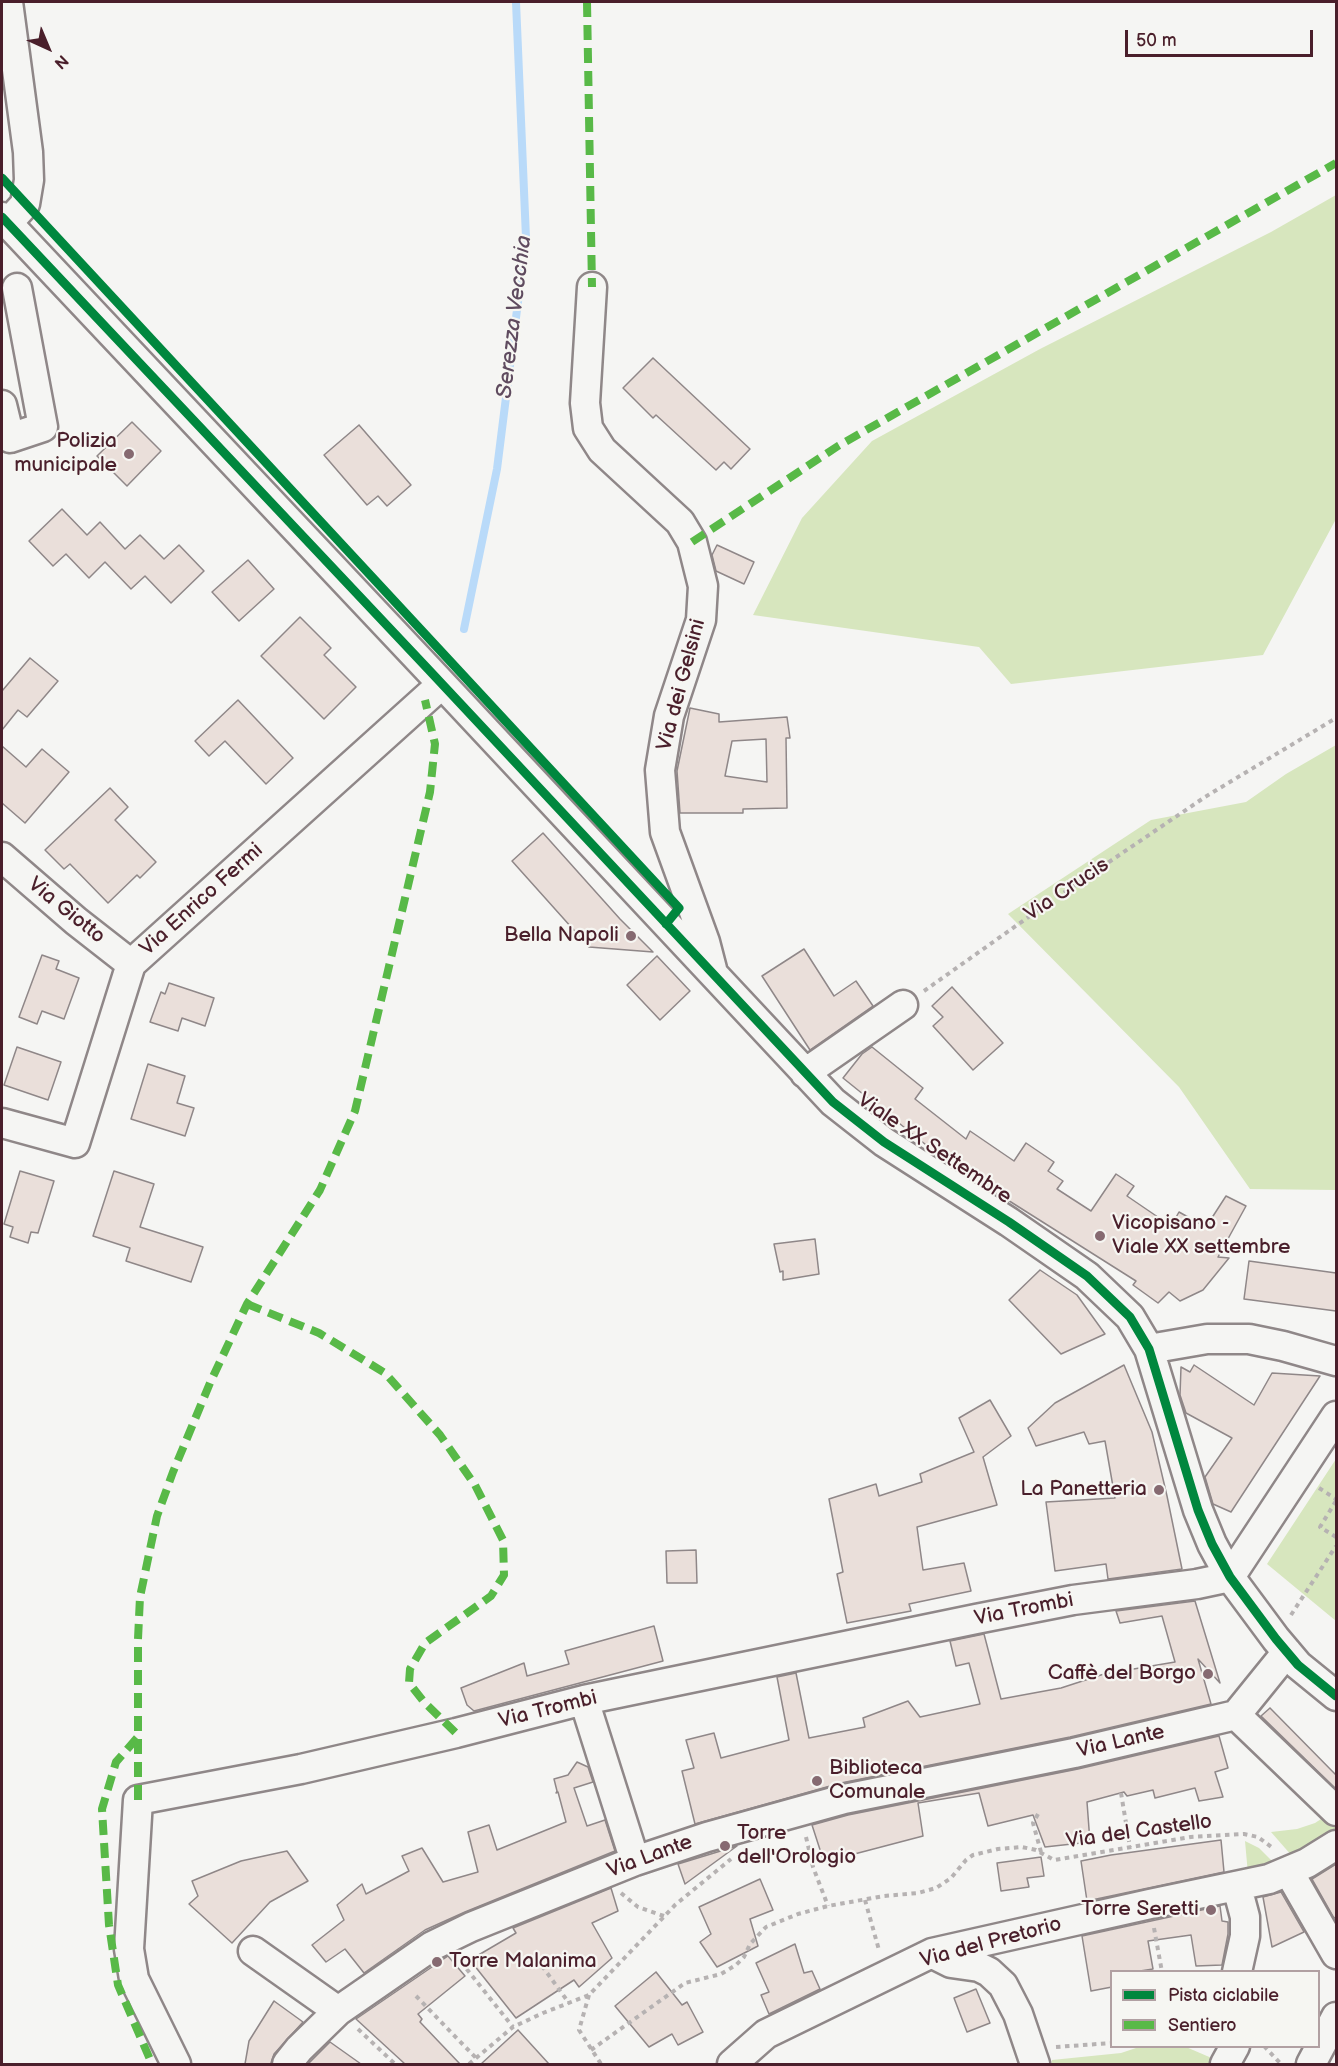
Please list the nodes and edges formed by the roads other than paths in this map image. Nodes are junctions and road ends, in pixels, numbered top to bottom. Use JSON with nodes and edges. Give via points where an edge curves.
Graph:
{"nodes":[{"id":1,"x":8,"y":2,"type":"edge"},
{"id":2,"x":4,"y":221,"type":"edge"},
{"id":3,"x":39,"y":258,"type":"junction"},
{"id":4,"x":592,"y":287,"type":"dead end"},
{"id":5,"x":17,"y":288,"type":"junction"},
{"id":6,"x":2,"y":312,"type":"edge"},
{"id":7,"x":2,"y":405,"type":"edge"},
{"id":8,"x":442,"y":684,"type":"junction"},
{"id":9,"x":2,"y":857,"type":"edge"},
{"id":10,"x":131,"y":964,"type":"junction"},
{"id":11,"x":714,"y":974,"type":"junction"},
{"id":12,"x":903,"y":1005,"type":"road end"},
{"id":13,"x":805,"y":1072,"type":"junction"},
{"id":14,"x":2,"y":1123,"type":"edge"},
{"id":15,"x":1149,"y":1349,"type":"junction"},
{"id":16,"x":1336,"y":1361,"type":"edge"},
{"id":17,"x":1336,"y":1416,"type":"edge"},
{"id":18,"x":1230,"y":1577,"type":"junction"},
{"id":19,"x":1281,"y":1646,"type":"junction"},
{"id":20,"x":1335,"y":1691,"type":"edge"},
{"id":21,"x":584,"y":1700,"type":"junction"},
{"id":22,"x":1236,"y":1715,"type":"junction"},
{"id":23,"x":1336,"y":1811,"type":"edge"},
{"id":24,"x":1336,"y":1845,"type":"edge"},
{"id":25,"x":635,"y":1861,"type":"junction"},
{"id":26,"x":1289,"y":1872,"type":"junction"},
{"id":27,"x":1237,"y":1887,"type":"junction"},
{"id":28,"x":253,"y":1951,"type":"dead end"},
{"id":29,"x":932,"y":1953,"type":"junction"},
{"id":30,"x":1336,"y":1954,"type":"edge"},
{"id":31,"x":1237,"y":1970,"type":"edge"},
{"id":32,"x":338,"y":2011,"type":"junction"},
{"id":33,"x":1336,"y":2017,"type":"edge"},
{"id":34,"x":1320,"y":2047,"type":"edge"},
{"id":35,"x":1233,"y":2048,"type":"edge"},
{"id":36,"x":1320,"y":2048,"type":"edge"},
{"id":37,"x":1033,"y":2056,"type":"edge"},
{"id":38,"x":176,"y":2064,"type":"edge"},
{"id":39,"x":286,"y":2064,"type":"edge"},
{"id":40,"x":732,"y":2064,"type":"edge"},
{"id":41,"x":1225,"y":2064,"type":"edge"},
{"id":42,"x":1311,"y":2064,"type":"edge"}],
"edges":[{"from":1,"to":2,"type":"street","via":[[29,180],[25,204]]},
{"from":2,"to":3,"type":"street","name":"Viale XX Settembre"},
{"from":3,"to":5,"type":"street"},
{"from":3,"to":8,"type":"street","name":"Viale XX Settembre"},
{"from":4,"to":11,"type":"street","name":"Via dei Gelsini","via":[[585,403],[588,428],[602,450],[680,522],[692,542],[704,586],[701,620],[669,716],[660,770],[666,832]]},
{"from":5,"to":6,"type":"street"},
{"from":5,"to":7,"type":"street","via":[[43,428],[10,438]]},
{"from":8,"to":10,"type":"street","name":"Via Enrico Fermi"},
{"from":8,"to":11,"type":"street","name":"Viale XX Settembre"},
{"from":9,"to":10,"type":"street","name":"Via Giotto"},
{"from":10,"to":14,"type":"street","name":"Via Enrico Fermi","via":[[75,1143]]},
{"from":11,"to":13,"type":"street","name":"Viale XX Settembre"},
{"from":12,"to":13,"type":"street"},
{"from":13,"to":15,"type":"street","name":"Viale XX Settembre","via":[[833,1102],[884,1142],[1087,1276],[1130,1317]]},
{"from":15,"to":16,"type":"street","via":[[1208,1339],[1249,1339]]},
{"from":15,"to":18,"type":"street","name":"Viale XX Settembre","via":[[1198,1510]]},
{"from":17,"to":18,"type":"street"},
{"from":18,"to":19,"type":"street","name":"Viale XX Settembre"},
{"from":18,"to":21,"type":"street","name":"Via Trombi","via":[[1073,1600]]},
{"from":19,"to":20,"type":"street","name":"Viale XX Settembre","via":[[1298,1665]]},
{"from":19,"to":22,"type":"street"},
{"from":21,"to":25,"type":"street"},
{"from":21,"to":38,"type":"street","name":"Via Trombi","via":[[300,1769],[138,1800],[129,1949],[134,1980]]},
{"from":22,"to":23,"type":"street"},
{"from":22,"to":25,"type":"street","name":"Via Lante","via":[[1109,1746],[909,1784],[800,1810]]},
{"from":24,"to":26,"type":"street","name":"Via del Pretorio"},
{"from":25,"to":32,"type":"street","name":"Via Lante","via":[[444,1939]]},
{"from":26,"to":27,"type":"street","name":"Via del Pretorio"},
{"from":26,"to":30,"type":"street"},
{"from":27,"to":29,"type":"street","name":"Via del Pretorio"},
{"from":27,"to":31,"type":"street","via":[[1245,1917]]},
{"from":28,"to":32,"type":"street"},
{"from":29,"to":37,"type":"street","via":[[951,1963],[979,1967],[1003,1985]]},
{"from":29,"to":40,"type":"street","name":"Via del Pretorio","via":[[766,2034]]},
{"from":32,"to":39,"type":"street","name":"Via Lante"},
{"from":33,"to":34,"type":"street"},
{"from":35,"to":41,"type":"street"},
{"from":36,"to":42,"type":"street"}]}
